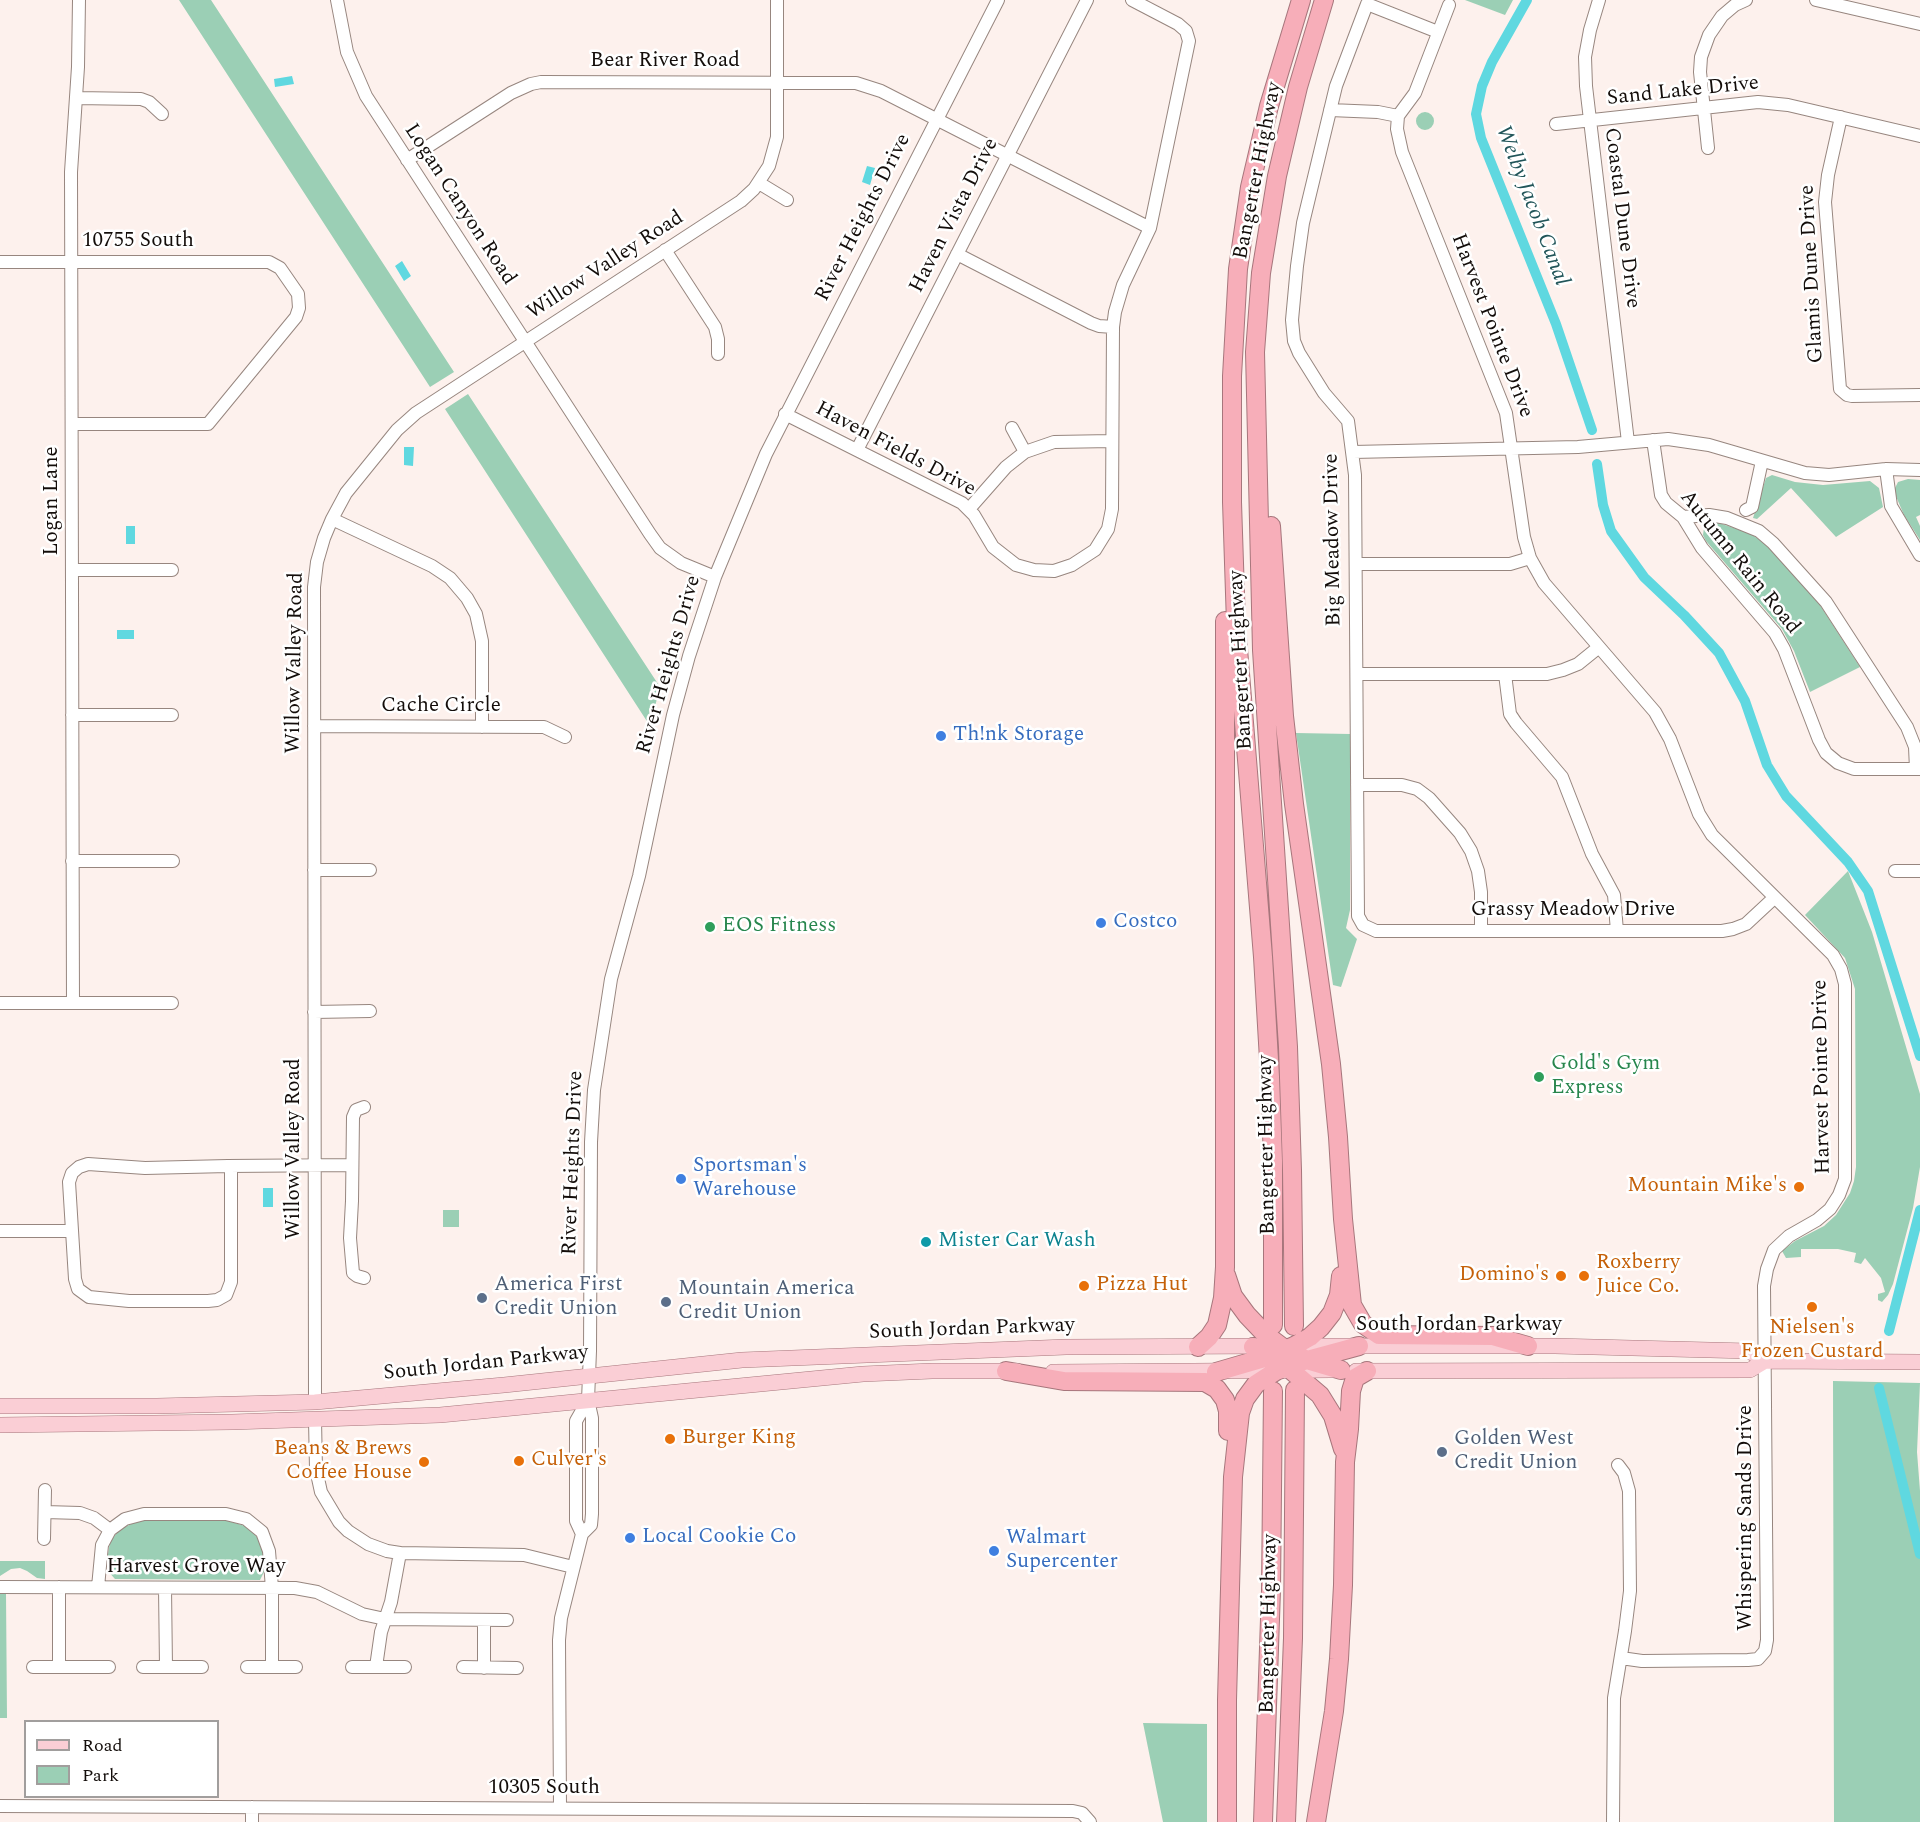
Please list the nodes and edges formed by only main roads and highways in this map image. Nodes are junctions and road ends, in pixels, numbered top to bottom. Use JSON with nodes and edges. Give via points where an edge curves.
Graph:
{"nodes":[{"id":1,"x":1301,"y":0,"type":"edge"},
{"id":2,"x":1324,"y":0,"type":"edge"},
{"id":3,"x":1256,"y":387,"type":"junction"},
{"id":4,"x":1231,"y":439,"type":"junction"},
{"id":5,"x":1343,"y":1219,"type":"junction"},
{"id":6,"x":1225,"y":1267,"type":"junction"},
{"id":7,"x":1273,"y":1325,"type":"dead end"},
{"id":8,"x":1293,"y":1326,"type":"dead end"},
{"id":9,"x":1359,"y":1346,"type":"joint"},
{"id":10,"x":1528,"y":1346,"type":"junction"},
{"id":11,"x":1198,"y":1347,"type":"junction"},
{"id":12,"x":1253,"y":1347,"type":"joint"},
{"id":13,"x":1287,"y":1358,"type":"junction"},
{"id":14,"x":1765,"y":1360,"type":"junction"},
{"id":15,"x":1920,"y":1362,"type":"edge"},
{"id":16,"x":1341,"y":1370,"type":"joint"},
{"id":17,"x":1006,"y":1371,"type":"junction"},
{"id":18,"x":1367,"y":1371,"type":"junction"},
{"id":19,"x":1216,"y":1372,"type":"joint"},
{"id":20,"x":1294,"y":1390,"type":"dead end"},
{"id":21,"x":1273,"y":1391,"type":"dead end"},
{"id":22,"x":0,"y":1406,"type":"edge"},
{"id":23,"x":0,"y":1425,"type":"edge"},
{"id":24,"x":1345,"y":1462,"type":"junction"},
{"id":25,"x":1233,"y":1477,"type":"junction"},
{"id":26,"x":1227,"y":1822,"type":"edge"},
{"id":27,"x":1263,"y":1822,"type":"edge"},
{"id":28,"x":1286,"y":1822,"type":"edge"},
{"id":29,"x":1316,"y":1822,"type":"edge"}],
"edges":[{"from":1,"to":4,"type":"highway","name":"Bangerter Highway","via":[[1269,106],[1243,228],[1233,340]]},
{"from":2,"to":3,"type":"highway","name":"Bangerter Highway","via":[[1295,95],[1273,196],[1257,316]]},
{"from":3,"to":5,"type":"highway","via":[[1284,716],[1332,1076]]},
{"from":3,"to":8,"type":"highway","name":"Bangerter Highway","via":[[1262,650],[1288,1047]]},
{"from":4,"to":6,"type":"highway","via":[[1224,706]]},
{"from":4,"to":7,"type":"highway","name":"Bangerter Highway","via":[[1240,683],[1270,1077]]},
{"from":5,"to":10,"type":"highway","via":[[1351,1301],[1371,1331],[1388,1336],[1493,1336]]},
{"from":5,"to":13,"type":"highway","via":[[1341,1282],[1336,1304],[1321,1327]]},
{"from":6,"to":11,"type":"highway","via":[[1217,1325]]},
{"from":6,"to":13,"type":"highway","via":[[1233,1296]]},
{"from":9,"to":10,"type":"main road","name":"South Jordan Parkway"},
{"from":9,"to":13,"type":"highway"},
{"from":10,"to":14,"type":"main road","name":"South Jordan Parkway","via":[[1749,1351]]},
{"from":11,"to":12,"type":"main road","name":"South Jordan Parkway"},
{"from":11,"to":22,"type":"main road","name":"South Jordan Parkway","via":[[1066,1347],[760,1359],[315,1402]]},
{"from":12,"to":13,"type":"highway"},
{"from":13,"to":16,"type":"highway"},
{"from":13,"to":19,"type":"highway"},
{"from":13,"to":24,"type":"highway","via":[[1329,1410]]},
{"from":13,"to":25,"type":"highway","via":[[1256,1384],[1242,1406]]},
{"from":14,"to":15,"type":"main road","name":"South Jordan Parkway"},
{"from":14,"to":18,"type":"main road","name":"South Jordan Parkway","via":[[1750,1370]]},
{"from":16,"to":18,"type":"main road","name":"South Jordan Parkway"},
{"from":17,"to":19,"type":"main road","name":"South Jordan Parkway"},
{"from":17,"to":23,"type":"main road","name":"South Jordan Parkway","via":[[884,1372],[458,1413],[315,1420]]},
{"from":17,"to":25,"type":"highway","via":[[1064,1381],[1208,1383],[1220,1391],[1227,1406]]},
{"from":18,"to":24,"type":"highway","via":[[1355,1378],[1351,1386]]},
{"from":20,"to":28,"type":"highway","name":"Bangerter Highway","via":[[1293,1638]]},
{"from":21,"to":27,"type":"highway","name":"Bangerter Highway"},
{"from":24,"to":29,"type":"highway","via":[[1340,1649]]},
{"from":25,"to":26,"type":"highway"}]}
